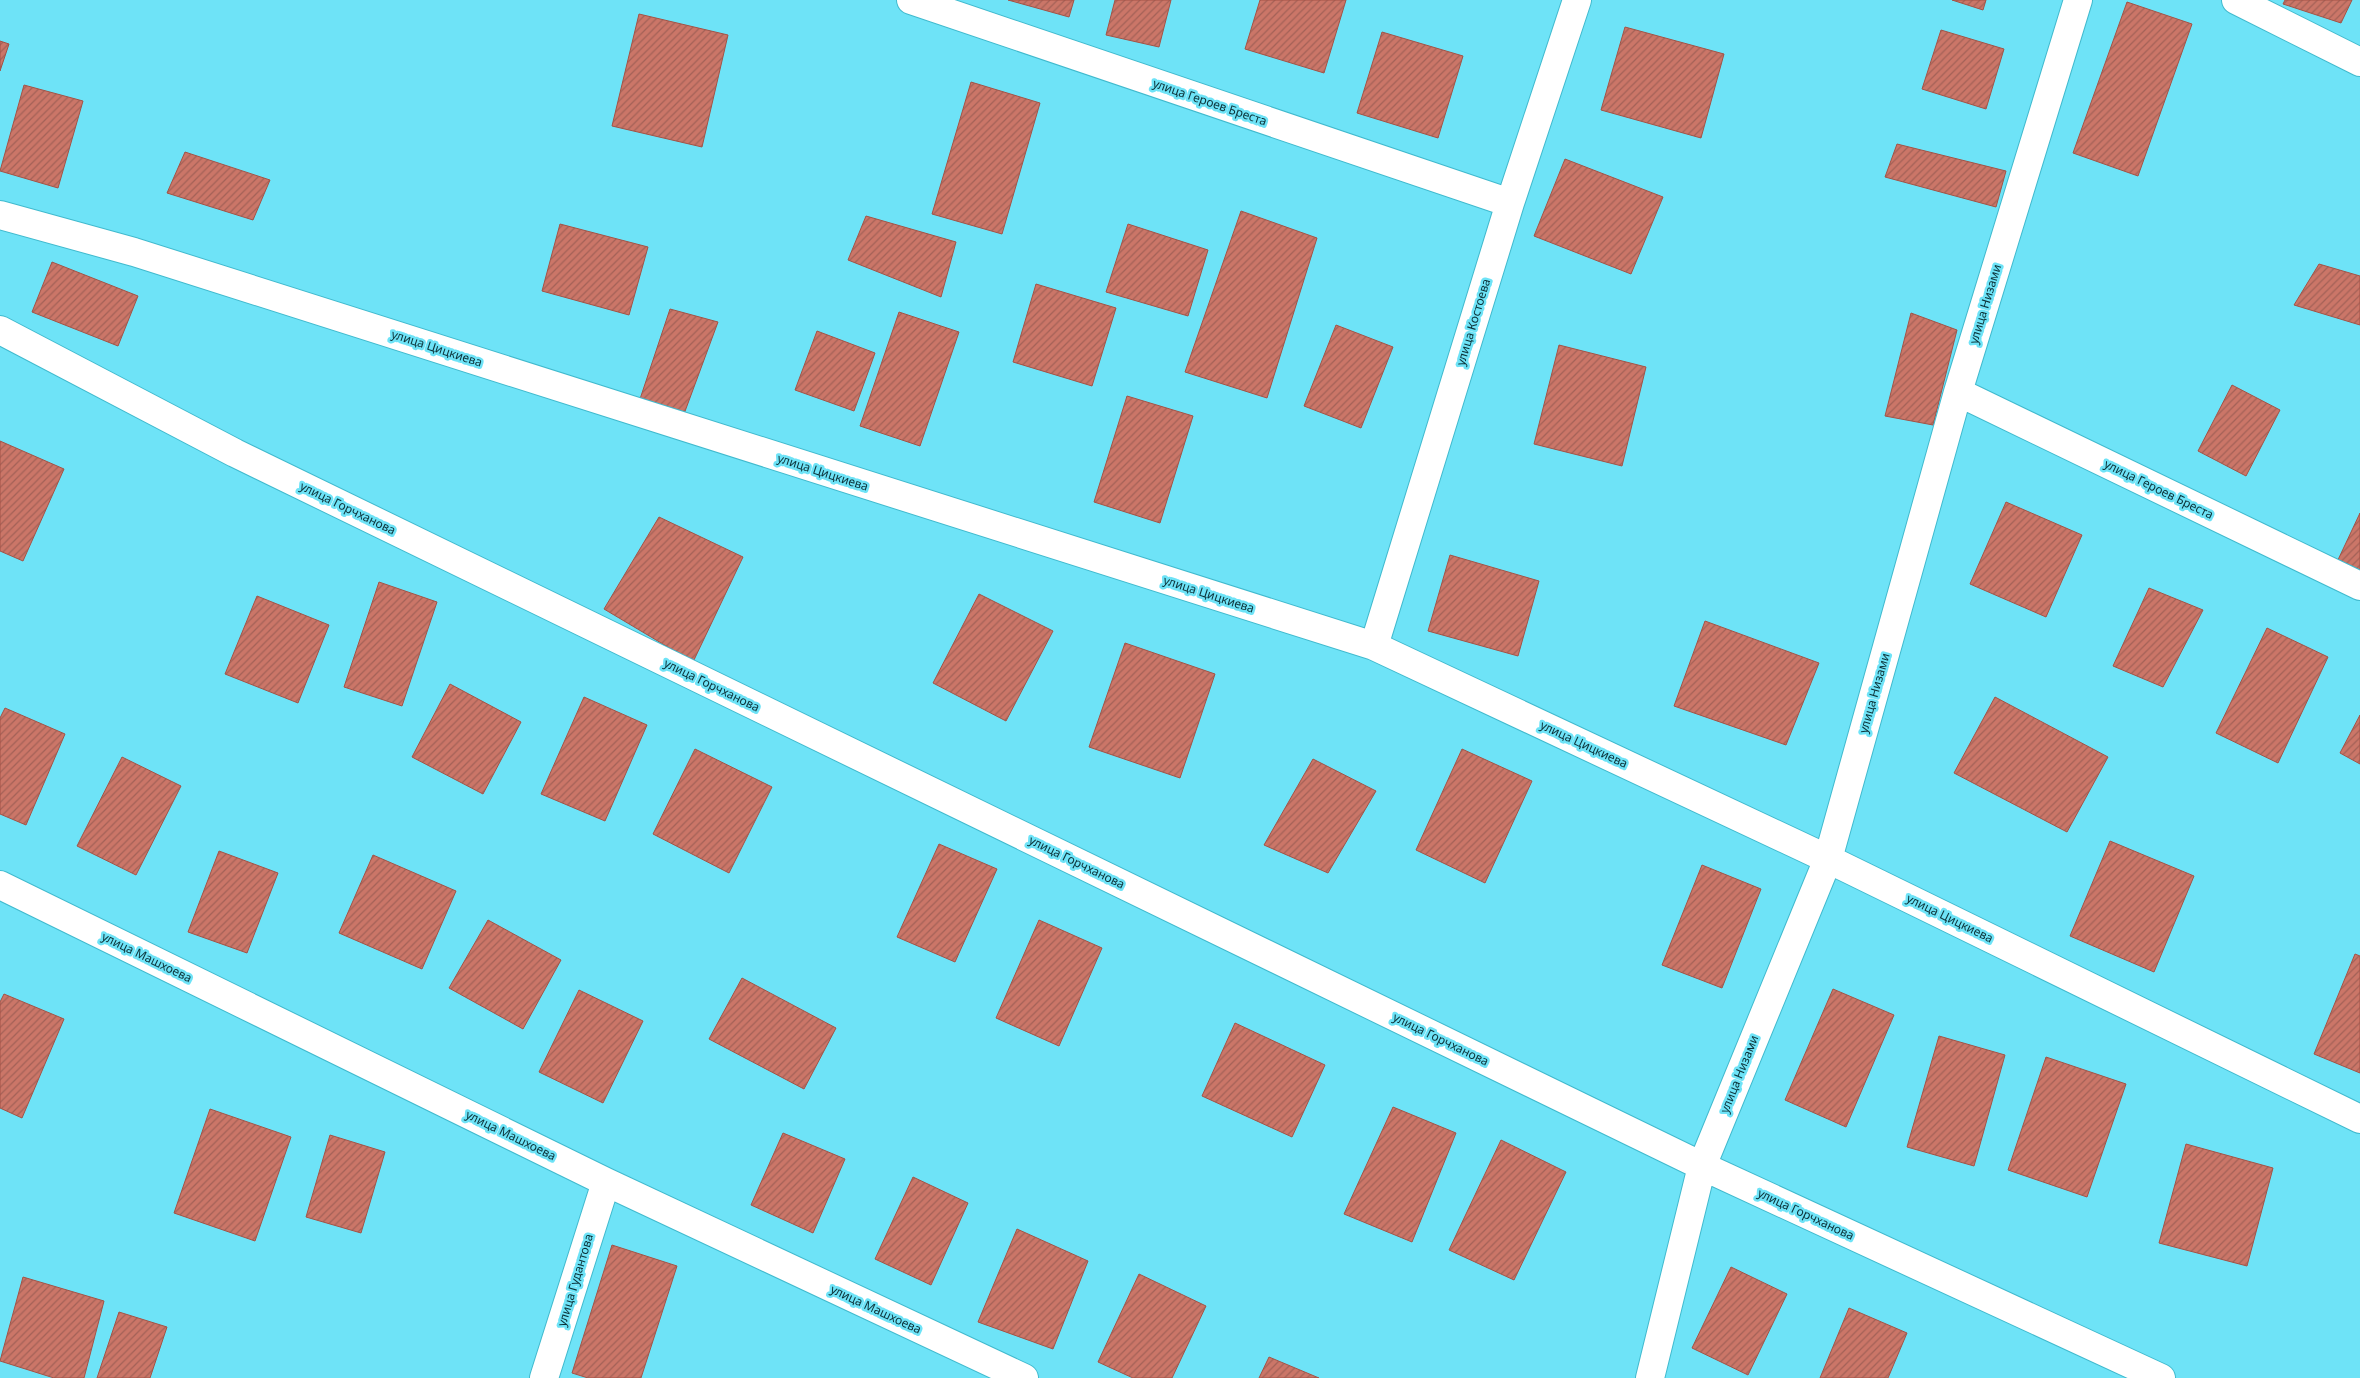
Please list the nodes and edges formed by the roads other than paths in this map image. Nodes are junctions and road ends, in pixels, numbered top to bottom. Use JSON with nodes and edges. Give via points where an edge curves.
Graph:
{"nodes":[{"id":1,"x":911,"y":0,"type":"edge"},
{"id":2,"x":1577,"y":0,"type":"edge"},
{"id":3,"x":2078,"y":0,"type":"edge"},
{"id":4,"x":2236,"y":0,"type":"edge"},
{"id":5,"x":2360,"y":62,"type":"edge"},
{"id":6,"x":1510,"y":203,"type":"junction"},
{"id":7,"x":0,"y":215,"type":"edge"},
{"id":8,"x":0,"y":330,"type":"edge"},
{"id":9,"x":1958,"y":392,"type":"junction"},
{"id":10,"x":2360,"y":586,"type":"edge"},
{"id":11,"x":1374,"y":646,"type":"junction"},
{"id":12,"x":1828,"y":859,"type":"junction"},
{"id":13,"x":0,"y":885,"type":"edge"},
{"id":14,"x":2360,"y":1119,"type":"edge"},
{"id":15,"x":1702,"y":1166,"type":"junction"},
{"id":16,"x":606,"y":1182,"type":"junction"},
{"id":17,"x":544,"y":1378,"type":"edge"},
{"id":18,"x":1024,"y":1378,"type":"edge"},
{"id":19,"x":1650,"y":1378,"type":"edge"},
{"id":20,"x":2161,"y":1378,"type":"edge"}],
"edges":[{"from":1,"to":6,"type":"street","name":"улица Героев Бреста"},
{"from":2,"to":6,"type":"street","name":"улица Костоева"},
{"from":3,"to":9,"type":"street","name":"улица Низами"},
{"from":4,"to":5,"type":"street"},
{"from":6,"to":11,"type":"street","name":"улица Костоева"},
{"from":7,"to":11,"type":"street","name":"улица Цицкиева","via":[[143,255]]},
{"from":8,"to":15,"type":"street","name":"улица Горчханова","via":[[235,453]]},
{"from":9,"to":10,"type":"street","name":"улица Героев Бреста"},
{"from":9,"to":12,"type":"street","name":"улица Низами"},
{"from":11,"to":12,"type":"street","name":"улица Цицкиева"},
{"from":12,"to":14,"type":"street","name":"улица Цицкиева"},
{"from":12,"to":15,"type":"street","name":"улица Низами"},
{"from":13,"to":16,"type":"street","name":"улица Машхоева"},
{"from":15,"to":19,"type":"street","name":"улица Низами"},
{"from":15,"to":20,"type":"street","name":"улица Горчханова"},
{"from":16,"to":17,"type":"street","name":"улица Гудантова"},
{"from":16,"to":18,"type":"street","name":"улица Машхоева"}]}
